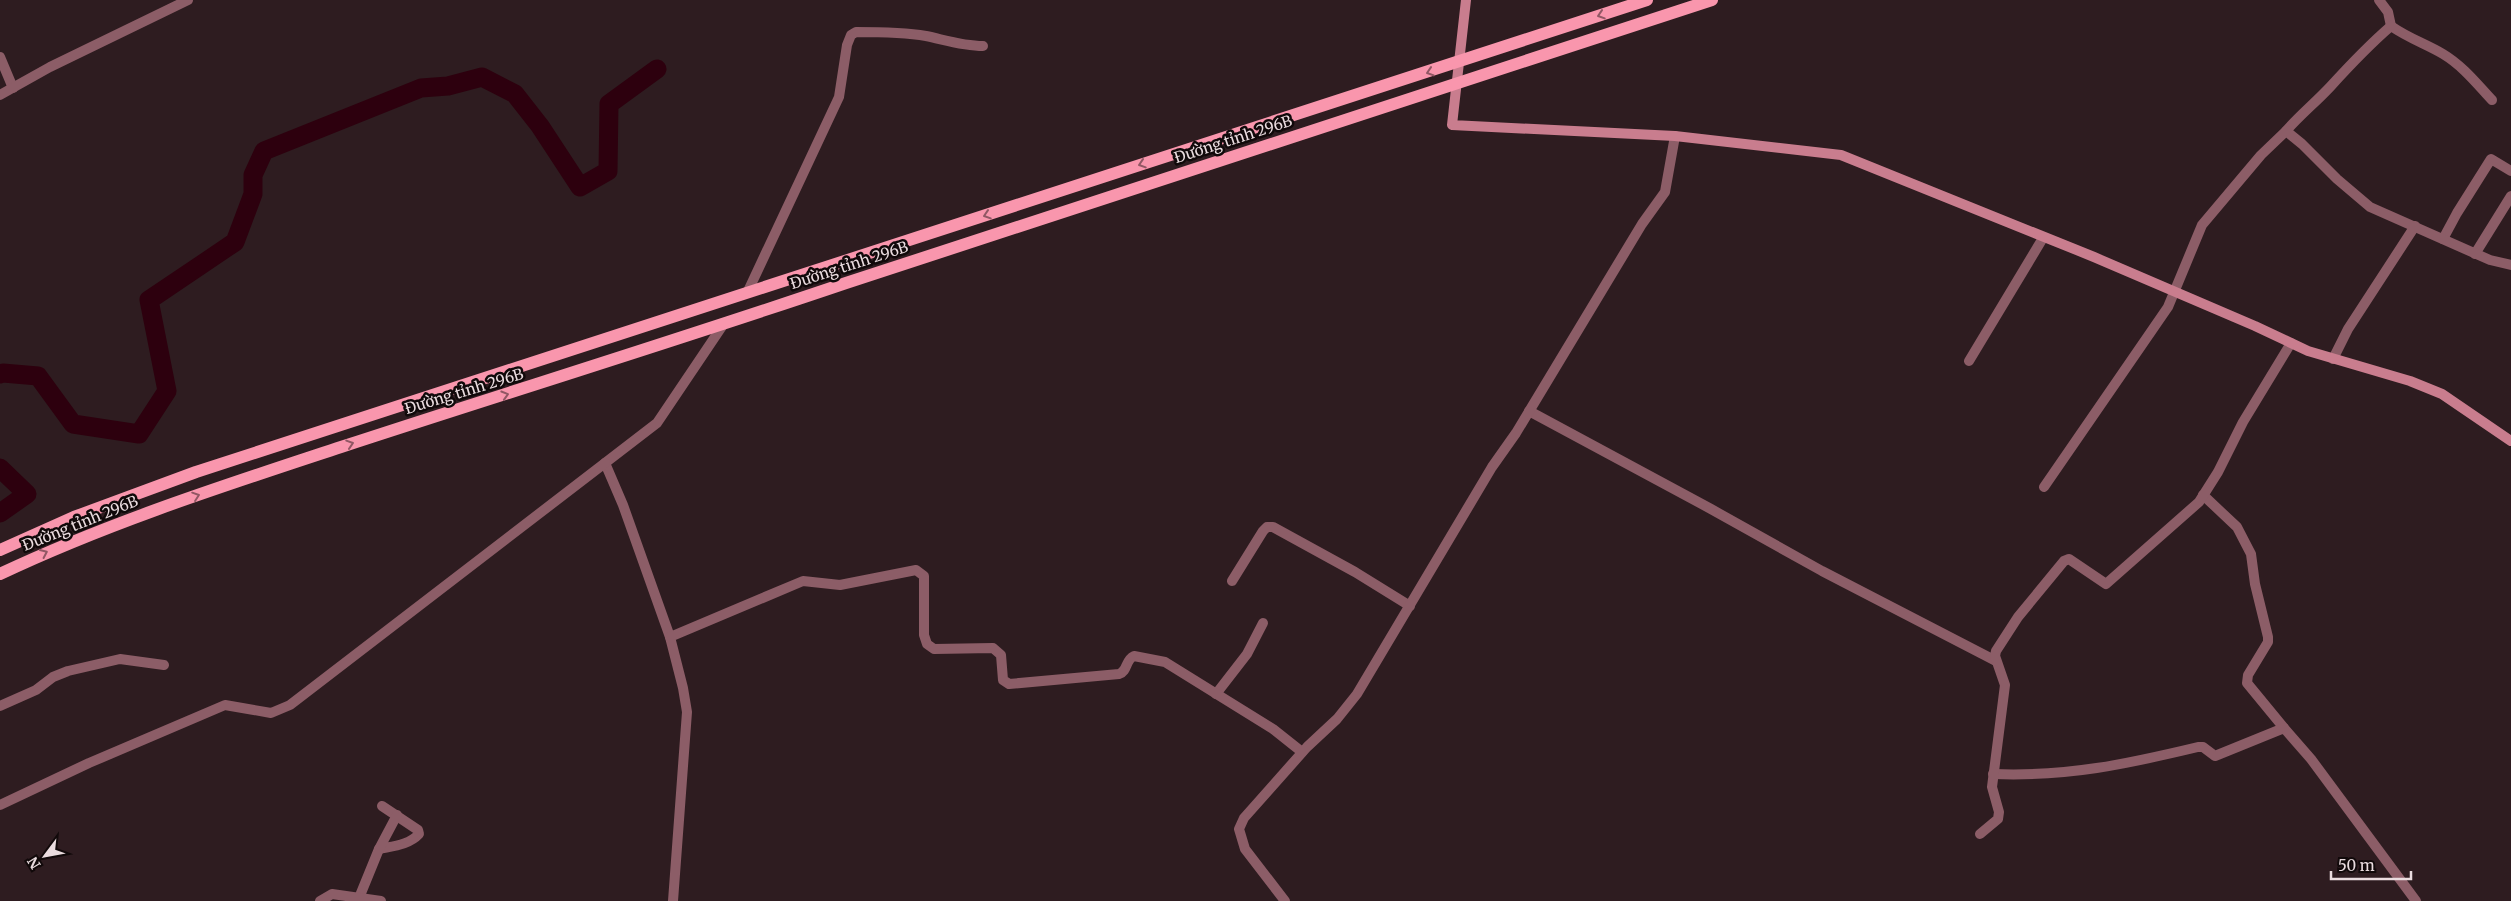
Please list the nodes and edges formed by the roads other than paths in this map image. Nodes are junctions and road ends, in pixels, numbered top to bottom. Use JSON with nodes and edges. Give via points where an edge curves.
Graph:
{"nodes":[{"id":1,"x":188,"y":0,"type":"edge"},
{"id":2,"x":1466,"y":0,"type":"edge"},
{"id":3,"x":1647,"y":0,"type":"edge"},
{"id":4,"x":1712,"y":0,"type":"edge"},
{"id":5,"x":2379,"y":0,"type":"edge"},
{"id":6,"x":2391,"y":26,"type":"junction"},
{"id":7,"x":983,"y":46,"type":"dead end"},
{"id":8,"x":0,"y":57,"type":"edge"},
{"id":9,"x":1460,"y":62,"type":"junction"},
{"id":10,"x":1458,"y":84,"type":"junction"},
{"id":11,"x":13,"y":88,"type":"junction"},
{"id":12,"x":0,"y":96,"type":"edge"},
{"id":13,"x":2492,"y":100,"type":"dead end"},
{"id":14,"x":2286,"y":131,"type":"junction"},
{"id":15,"x":1675,"y":136,"type":"junction"},
{"id":16,"x":2511,"y":172,"type":"edge"},
{"id":17,"x":2511,"y":196,"type":"edge"},
{"id":18,"x":2415,"y":226,"type":"junction"},
{"id":19,"x":2043,"y":238,"type":"junction"},
{"id":20,"x":2444,"y":239,"type":"junction"},
{"id":21,"x":2475,"y":254,"type":"junction"},
{"id":22,"x":2511,"y":265,"type":"edge"},
{"id":23,"x":748,"y":291,"type":"junction"},
{"id":24,"x":2176,"y":293,"type":"junction"},
{"id":25,"x":723,"y":325,"type":"junction"},
{"id":26,"x":2291,"y":343,"type":"junction"},
{"id":27,"x":2332,"y":359,"type":"junction"},
{"id":28,"x":1969,"y":361,"type":"dead end"},
{"id":29,"x":1529,"y":411,"type":"junction"},
{"id":30,"x":2511,"y":442,"type":"edge"},
{"id":31,"x":605,"y":463,"type":"junction"},
{"id":32,"x":2044,"y":486,"type":"dead end"},
{"id":33,"x":2203,"y":495,"type":"junction"},
{"id":34,"x":0,"y":550,"type":"edge"},
{"id":35,"x":0,"y":574,"type":"edge"},
{"id":36,"x":1232,"y":580,"type":"dead end"},
{"id":37,"x":1410,"y":606,"type":"junction"},
{"id":38,"x":1263,"y":624,"type":"dead end"},
{"id":39,"x":670,"y":637,"type":"junction"},
{"id":40,"x":1996,"y":661,"type":"junction"},
{"id":41,"x":164,"y":665,"type":"dead end"},
{"id":42,"x":1216,"y":694,"type":"junction"},
{"id":43,"x":0,"y":706,"type":"edge"},
{"id":44,"x":2284,"y":728,"type":"junction"},
{"id":45,"x":1302,"y":752,"type":"junction"},
{"id":46,"x":1993,"y":774,"type":"junction"},
{"id":47,"x":0,"y":805,"type":"edge"},
{"id":48,"x":382,"y":806,"type":"dead end"},
{"id":49,"x":397,"y":815,"type":"junction"},
{"id":50,"x":1980,"y":834,"type":"dead end"},
{"id":51,"x":379,"y":849,"type":"junction"},
{"id":52,"x":359,"y":898,"type":"junction"},
{"id":53,"x":320,"y":901,"type":"edge"},
{"id":54,"x":381,"y":901,"type":"edge"},
{"id":55,"x":673,"y":901,"type":"edge"},
{"id":56,"x":1285,"y":901,"type":"edge"},
{"id":57,"x":2416,"y":901,"type":"edge"}],
"edges":[{"from":1,"to":11,"type":"street"},
{"from":2,"to":9,"type":"street"},
{"from":3,"to":9,"type":"main road","name":"Đường tỉnh 296B","one_way":true},
{"from":4,"to":10,"type":"main road","name":"Đường tỉnh 296B"},
{"from":5,"to":6,"type":"street","via":[[2388,12]]},
{"from":6,"to":13,"type":"street","via":[[2444,54]]},
{"from":6,"to":14,"type":"street","via":[[2346,67],[2330,88]]},
{"from":7,"to":23,"type":"street","via":[[891,32],[856,32],[851,35],[838,97]]},
{"from":8,"to":11,"type":"street"},
{"from":9,"to":10,"type":"street"},
{"from":9,"to":23,"type":"main road","name":"Đường tỉnh 296B","one_way":true},
{"from":10,"to":15,"type":"street","via":[[1452,125]]},
{"from":10,"to":25,"type":"main road","name":"Đường tỉnh 296B"},
{"from":11,"to":12,"type":"street"},
{"from":14,"to":18,"type":"street","via":[[2370,207]]},
{"from":14,"to":24,"type":"street","via":[[2261,155],[2202,225]]},
{"from":15,"to":19,"type":"street","via":[[1841,155]]},
{"from":15,"to":29,"type":"street","via":[[1664,192]]},
{"from":16,"to":20,"type":"street","via":[[2491,159]]},
{"from":17,"to":21,"type":"street"},
{"from":18,"to":20,"type":"street"},
{"from":18,"to":27,"type":"street"},
{"from":19,"to":24,"type":"street"},
{"from":19,"to":28,"type":"street"},
{"from":20,"to":21,"type":"street"},
{"from":21,"to":22,"type":"street"},
{"from":23,"to":34,"type":"main road","name":"Đường tỉnh 296B","via":[[196,472],[74,517]]},
{"from":24,"to":26,"type":"street"},
{"from":24,"to":32,"type":"street"},
{"from":25,"to":31,"type":"street","via":[[657,423]]},
{"from":35,"to":25,"type":"main road","name":"Đường tỉnh 296B","one_way":true,"via":[[69,542],[153,510]]},
{"from":26,"to":27,"type":"street"},
{"from":26,"to":33,"type":"street"},
{"from":27,"to":30,"type":"street","via":[[2442,394]]},
{"from":29,"to":37,"type":"street"},
{"from":29,"to":40,"type":"street","via":[[1822,571]]},
{"from":31,"to":39,"type":"street"},
{"from":31,"to":47,"type":"street","via":[[290,705],[271,714],[225,705]]},
{"from":33,"to":40,"type":"street","via":[[2189,513],[2106,584],[2069,559],[2064,561],[2018,617],[1996,652]]},
{"from":33,"to":44,"type":"street","via":[[2237,527],[2251,554],[2268,642],[2248,675],[2247,683]]},
{"from":36,"to":37,"type":"street","via":[[1263,531],[1273,527]]},
{"from":37,"to":45,"type":"street","via":[[1344,712]]},
{"from":38,"to":42,"type":"street","via":[[1246,654]]},
{"from":39,"to":42,"type":"street","via":[[803,581],[840,585],[916,570],[924,576],[924,635],[927,644],[934,649],[993,648],[1000,655],[1006,683],[1119,674],[1134,656],[1165,662]]},
{"from":39,"to":55,"type":"street","via":[[687,712]]},
{"from":40,"to":46,"type":"street","via":[[2005,685]]},
{"from":41,"to":43,"type":"street","via":[[120,659],[68,671]]},
{"from":42,"to":45,"type":"street","via":[[1273,729]]},
{"from":44,"to":46,"type":"street","via":[[2215,756],[2198,747],[2167,756],[2070,773]]},
{"from":44,"to":57,"type":"street"},
{"from":45,"to":56,"type":"street","via":[[1244,818],[1239,829],[1244,849]]},
{"from":46,"to":50,"type":"street","via":[[1998,819]]},
{"from":48,"to":49,"type":"street"},
{"from":49,"to":51,"type":"street"},
{"from":49,"to":51,"type":"street","via":[[419,834],[403,844]]},
{"from":51,"to":52,"type":"street"},
{"from":52,"to":53,"type":"street","via":[[332,894]]},
{"from":52,"to":54,"type":"street"}]}
